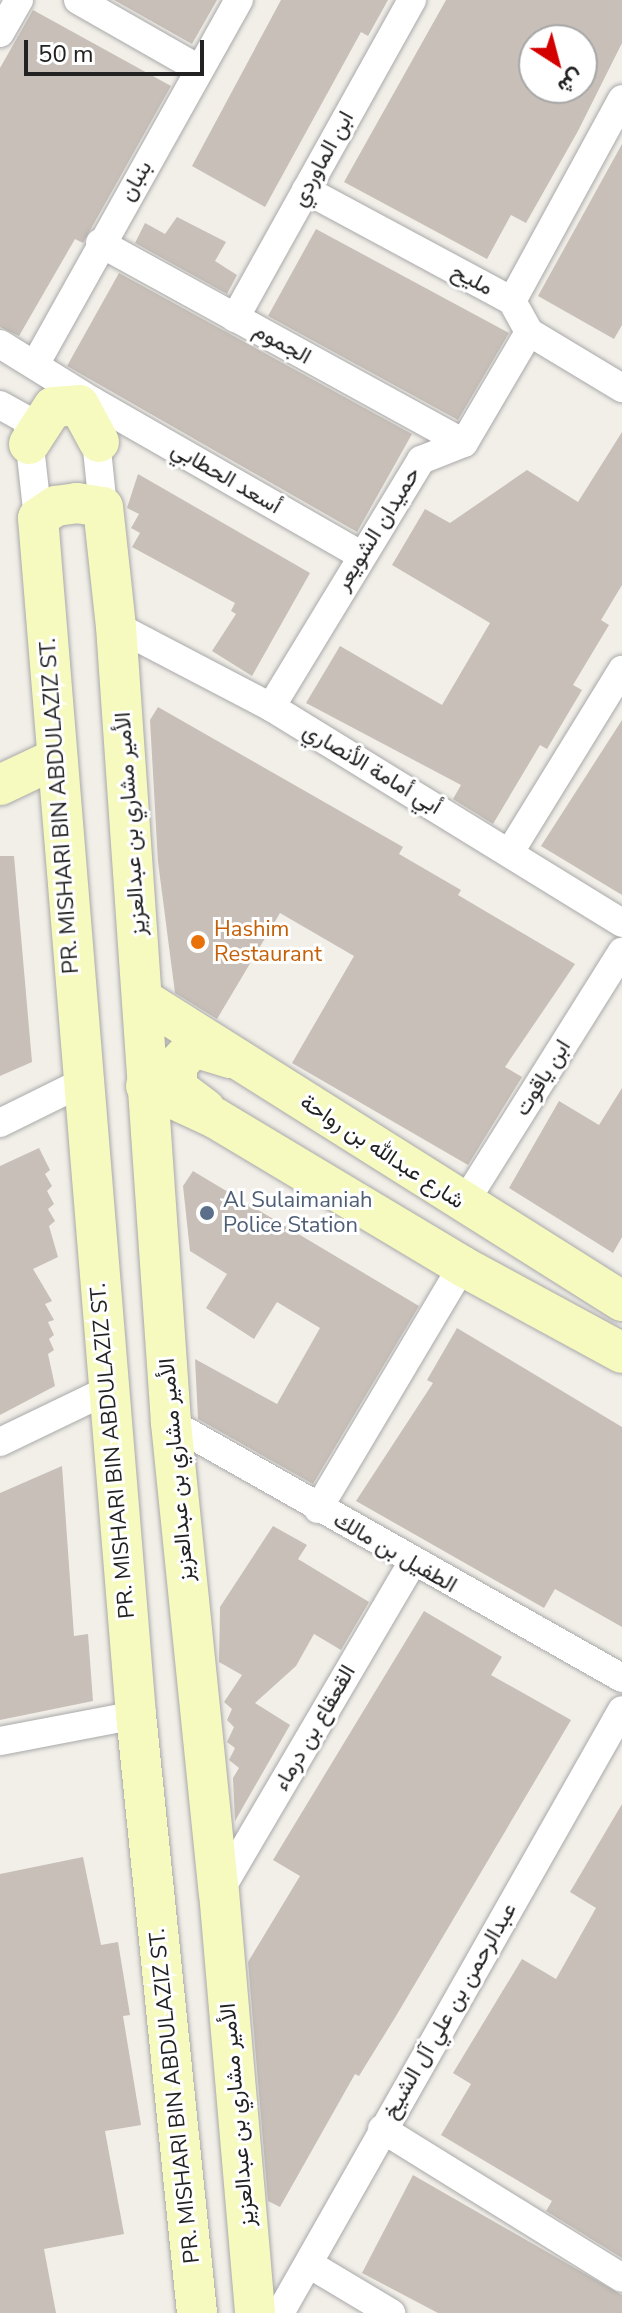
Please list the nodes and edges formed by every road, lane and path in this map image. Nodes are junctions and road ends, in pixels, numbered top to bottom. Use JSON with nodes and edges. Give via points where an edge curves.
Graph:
{"nodes":[{"id":1,"x":19,"y":0,"type":"edge"},
{"id":2,"x":78,"y":0,"type":"edge"},
{"id":3,"x":239,"y":0,"type":"edge"},
{"id":4,"x":412,"y":0,"type":"edge"},
{"id":5,"x":0,"y":33,"type":"edge"},
{"id":6,"x":199,"y":69,"type":"junction"},
{"id":7,"x":622,"y":99,"type":"edge"},
{"id":8,"x":306,"y":190,"type":"junction"},
{"id":9,"x":100,"y":243,"type":"junction"},
{"id":10,"x":512,"y":301,"type":"junction"},
{"id":11,"x":235,"y":318,"type":"junction"},
{"id":12,"x":529,"y":332,"type":"junction"},
{"id":13,"x":0,"y":344,"type":"edge"},
{"id":14,"x":36,"y":363,"type":"junction"},
{"id":15,"x":622,"y":388,"type":"edge"},
{"id":16,"x":92,"y":401,"type":"junction"},
{"id":17,"x":0,"y":405,"type":"edge"},
{"id":18,"x":99,"y":442,"type":"junction"},
{"id":19,"x":464,"y":443,"type":"junction"},
{"id":20,"x":29,"y":444,"type":"junction"},
{"id":21,"x":103,"y":507,"type":"junction"},
{"id":22,"x":38,"y":518,"type":"junction"},
{"id":23,"x":359,"y":554,"type":"junction"},
{"id":24,"x":116,"y":626,"type":"junction"},
{"id":25,"x":622,"y":670,"type":"edge"},
{"id":26,"x":271,"y":707,"type":"junction"},
{"id":27,"x":57,"y":758,"type":"junction"},
{"id":28,"x":0,"y":785,"type":"edge"},
{"id":29,"x":510,"y":852,"type":"junction"},
{"id":30,"x":622,"y":923,"type":"edge"},
{"id":31,"x":622,"y":952,"type":"edge"},
{"id":32,"x":144,"y":1000,"type":"junction"},
{"id":33,"x":241,"y":1062,"type":"junction"},
{"id":34,"x":81,"y":1083,"type":"junction"},
{"id":35,"x":146,"y":1086,"type":"junction"},
{"id":36,"x":215,"y":1118,"type":"junction"},
{"id":37,"x":0,"y":1123,"type":"edge"},
{"id":38,"x":463,"y":1205,"type":"junction"},
{"id":39,"x":462,"y":1266,"type":"junction"},
{"id":40,"x":622,"y":1301,"type":"edge"},
{"id":41,"x":622,"y":1353,"type":"edge"},
{"id":42,"x":108,"y":1390,"type":"junction"},
{"id":43,"x":171,"y":1423,"type":"junction"},
{"id":44,"x":0,"y":1442,"type":"edge"},
{"id":45,"x":318,"y":1509,"type":"junction"},
{"id":46,"x":412,"y":1563,"type":"junction"},
{"id":47,"x":622,"y":1678,"type":"edge"},
{"id":48,"x":622,"y":1710,"type":"edge"},
{"id":49,"x":136,"y":1715,"type":"junction"},
{"id":50,"x":0,"y":1741,"type":"edge"},
{"id":51,"x":219,"y":1892,"type":"junction"},
{"id":52,"x":382,"y":2129,"type":"junction"},
{"id":53,"x":309,"y":2264,"type":"junction"},
{"id":54,"x":622,"y":2278,"type":"edge"},
{"id":55,"x":197,"y":2313,"type":"edge"},
{"id":56,"x":255,"y":2313,"type":"edge"},
{"id":57,"x":280,"y":2313,"type":"edge"},
{"id":58,"x":391,"y":2313,"type":"edge"}],
"edges":[{"from":1,"to":5,"type":"street"},
{"from":2,"to":6,"type":"street"},
{"from":3,"to":6,"type":"street","name":"بنبان"},
{"from":4,"to":8,"type":"street","name":"ابن الماوردي"},
{"from":6,"to":9,"type":"street","name":"بنبان"},
{"from":7,"to":10,"type":"street"},
{"from":8,"to":10,"type":"street","name":"مليح"},
{"from":8,"to":11,"type":"street","name":"ابن الماوردي"},
{"from":9,"to":11,"type":"street","name":"الجموم"},
{"from":9,"to":14,"type":"street","name":"بنبان"},
{"from":10,"to":12,"type":"street","name":"مليح"},
{"from":11,"to":19,"type":"street","name":"الجموم"},
{"from":12,"to":15,"type":"street"},
{"from":12,"to":19,"type":"street"},
{"from":13,"to":14,"type":"street","name":"أسعد الحطابي"},
{"from":14,"to":16,"type":"street","name":"أسعد الحطابي"},
{"from":16,"to":18,"type":"street"},
{"from":16,"to":23,"type":"street","name":"أسعد الحطابي"},
{"from":17,"to":20,"type":"street","via":[[27,420]]},
{"from":18,"to":20,"type":"street","via":[[79,405],[53,407]]},
{"from":18,"to":21,"type":"street"},
{"from":19,"to":23,"type":"street","name":"حميدان الشويعر","via":[[421,460]]},
{"from":20,"to":22,"type":"street"},
{"from":21,"to":22,"type":"street","via":[[56,506]]},
{"from":21,"to":24,"type":"street","name":"الأمير مشاري بن عبدالعزيز"},
{"from":22,"to":27,"type":"street","name":"PR. MISHARI BIN ABDULAZIZ ST."},
{"from":23,"to":26,"type":"street","name":"حميدان الشويعر"},
{"from":24,"to":26,"type":"street","name":"أبي أمامة الأنصاري"},
{"from":24,"to":32,"type":"street","name":"الأمير مشاري بن عبدالعزيز"},
{"from":25,"to":29,"type":"street"},
{"from":26,"to":29,"type":"street","name":"أبي أمامة الأنصاري"},
{"from":27,"to":28,"type":"street"},
{"from":27,"to":34,"type":"street","name":"PR. MISHARI BIN ABDULAZIZ ST."},
{"from":29,"to":30,"type":"street","name":"أبي أمامة الأنصاري"},
{"from":31,"to":38,"type":"street","name":"ابن ياقوت"},
{"from":32,"to":33,"type":"street","name":"شارع عبدالله بن رواحة"},
{"from":32,"to":35,"type":"street","name":"الأمير مشاري بن عبدالعزيز"},
{"from":33,"to":36,"type":"street","via":[[194,1047],[177,1065],[177,1088]]},
{"from":33,"to":38,"type":"street","name":"شارع عبدالله بن رواحة"},
{"from":34,"to":37,"type":"street"},
{"from":34,"to":42,"type":"street","name":"PR. MISHARI BIN ABDULAZIZ ST."},
{"from":35,"to":36,"type":"street"},
{"from":35,"to":43,"type":"street","name":"الأمير مشاري بن عبدالعزيز"},
{"from":36,"to":39,"type":"street"},
{"from":38,"to":40,"type":"street","name":"شارع عبدالله بن رواحة"},
{"from":39,"to":41,"type":"street"},
{"from":39,"to":45,"type":"street"},
{"from":42,"to":44,"type":"street"},
{"from":42,"to":49,"type":"street","name":"PR. MISHARI BIN ABDULAZIZ ST."},
{"from":43,"to":45,"type":"street","name":"الطفيل بن مالك"},
{"from":43,"to":51,"type":"street","name":"الأمير مشاري بن عبدالعزيز"},
{"from":45,"to":46,"type":"street","name":"الطفيل بن مالك"},
{"from":46,"to":47,"type":"street","name":"الطفيل بن مالك"},
{"from":46,"to":51,"type":"street","name":"القعقاع بن درماء"},
{"from":48,"to":52,"type":"street","name":"عبدالرحمن بن علي آل الشيخ"},
{"from":49,"to":50,"type":"street"},
{"from":49,"to":55,"type":"street","name":"PR. MISHARI BIN ABDULAZIZ ST."},
{"from":51,"to":56,"type":"street","name":"الأمير مشاري بن عبدالعزيز"},
{"from":52,"to":53,"type":"street","name":"عبدالرحمن بن علي آل الشيخ"},
{"from":52,"to":54,"type":"street"},
{"from":53,"to":57,"type":"street","name":"عبدالرحمن بن علي آل الشيخ"},
{"from":53,"to":58,"type":"street"}]}
